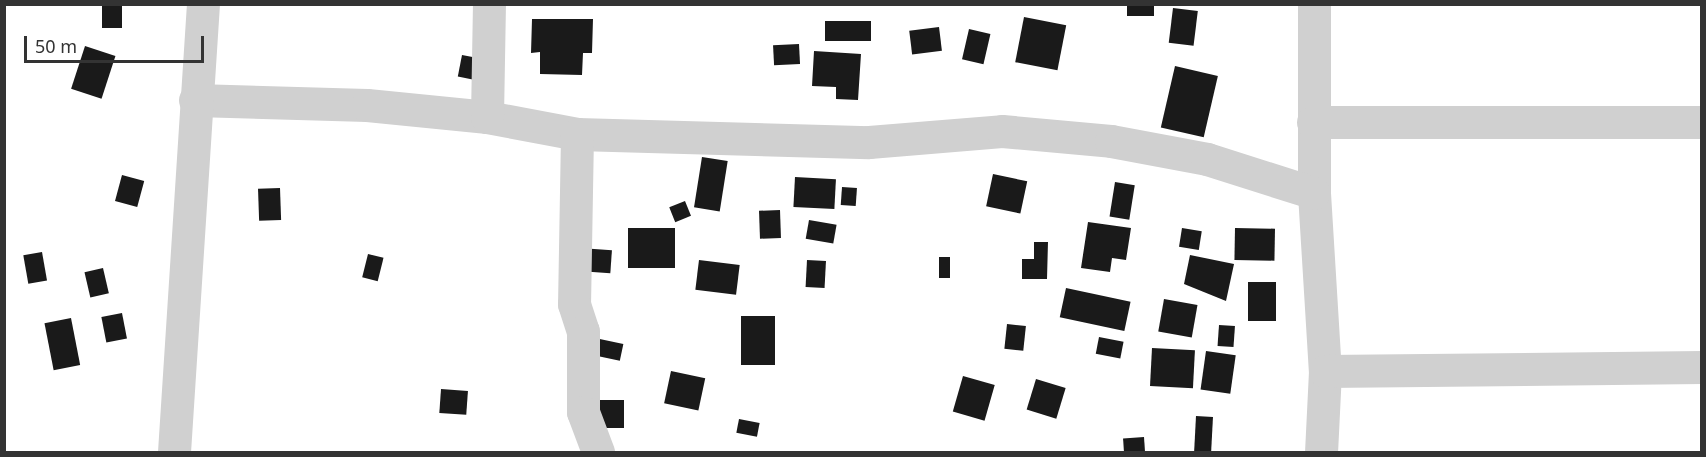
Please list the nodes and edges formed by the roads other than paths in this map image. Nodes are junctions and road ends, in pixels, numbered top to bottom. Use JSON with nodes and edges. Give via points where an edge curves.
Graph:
{"nodes":[{"id":1,"x":203,"y":4,"type":"edge"},
{"id":2,"x":489,"y":4,"type":"edge"},
{"id":3,"x":1314,"y":4,"type":"edge"},
{"id":4,"x":195,"y":100,"type":"junction"},
{"id":5,"x":487,"y":117,"type":"junction"},
{"id":6,"x":1313,"y":122,"type":"junction"},
{"id":7,"x":1701,"y":122,"type":"edge"},
{"id":8,"x":576,"y":134,"type":"junction"},
{"id":9,"x":1314,"y":193,"type":"junction"},
{"id":10,"x":1701,"y":367,"type":"edge"},
{"id":11,"x":1325,"y":371,"type":"junction"},
{"id":12,"x":174,"y":453,"type":"edge"},
{"id":13,"x":598,"y":453,"type":"edge"},
{"id":14,"x":1320,"y":453,"type":"edge"}],
"edges":[{"from":1,"to":4,"type":"street"},
{"from":2,"to":5,"type":"street"},
{"from":3,"to":6,"type":"street"},
{"from":4,"to":5,"type":"street","via":[[355,104]]},
{"from":4,"to":12,"type":"street"},
{"from":5,"to":8,"type":"street"},
{"from":6,"to":7,"type":"street"},
{"from":6,"to":9,"type":"street"},
{"from":8,"to":9,"type":"street","via":[[870,142],[1002,131],[1111,141],[1207,159]]},
{"from":8,"to":13,"type":"street","via":[[574,304],[583,331],[583,412]]},
{"from":9,"to":11,"type":"street"},
{"from":10,"to":11,"type":"street"},
{"from":11,"to":14,"type":"street"}]}
